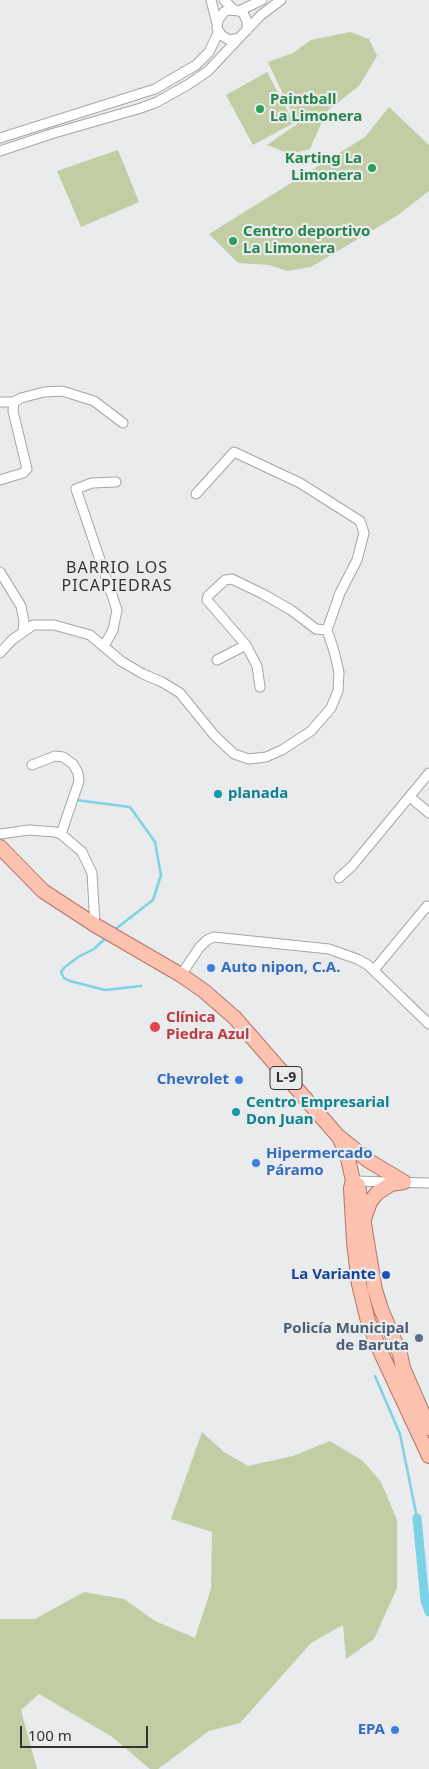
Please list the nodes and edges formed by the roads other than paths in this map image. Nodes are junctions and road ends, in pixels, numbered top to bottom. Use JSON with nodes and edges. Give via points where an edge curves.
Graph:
{"nodes":[{"id":1,"x":211,"y":0,"type":"edge"},
{"id":2,"x":224,"y":0,"type":"edge"},
{"id":3,"x":262,"y":0,"type":"edge"},
{"id":4,"x":281,"y":0,"type":"edge"},
{"id":5,"x":236,"y":10,"type":"junction"},
{"id":6,"x":218,"y":28,"type":"junction"},
{"id":7,"x":247,"y":30,"type":"junction"},
{"id":8,"x":238,"y":38,"type":"junction"},
{"id":9,"x":0,"y":138,"type":"edge"},
{"id":10,"x":0,"y":153,"type":"edge"},
{"id":11,"x":0,"y":402,"type":"edge"},
{"id":12,"x":14,"y":402,"type":"junction"},
{"id":13,"x":124,"y":423,"type":"dead end"},
{"id":14,"x":0,"y":480,"type":"edge"},
{"id":15,"x":116,"y":482,"type":"dead end"},
{"id":16,"x":196,"y":494,"type":"dead end"},
{"id":17,"x":0,"y":572,"type":"edge"},
{"id":18,"x":326,"y":630,"type":"junction"},
{"id":19,"x":23,"y":631,"type":"junction"},
{"id":20,"x":246,"y":645,"type":"junction"},
{"id":21,"x":104,"y":646,"type":"junction"},
{"id":22,"x":0,"y":653,"type":"edge"},
{"id":23,"x":218,"y":660,"type":"dead end"},
{"id":24,"x":260,"y":687,"type":"dead end"},
{"id":25,"x":32,"y":766,"type":"dead end"},
{"id":26,"x":429,"y":773,"type":"edge"},
{"id":27,"x":410,"y":797,"type":"junction"},
{"id":28,"x":429,"y":813,"type":"edge"},
{"id":29,"x":0,"y":834,"type":"edge"},
{"id":30,"x":61,"y":834,"type":"junction"},
{"id":31,"x":0,"y":847,"type":"edge"},
{"id":32,"x":339,"y":878,"type":"dead end"},
{"id":33,"x":428,"y":905,"type":"edge"},
{"id":34,"x":95,"y":925,"type":"junction"},
{"id":35,"x":374,"y":970,"type":"junction"},
{"id":36,"x":182,"y":975,"type":"junction"},
{"id":37,"x":429,"y":1024,"type":"edge"},
{"id":38,"x":338,"y":1136,"type":"junction"},
{"id":39,"x":353,"y":1181,"type":"junction"},
{"id":40,"x":404,"y":1182,"type":"junction"},
{"id":41,"x":429,"y":1183,"type":"edge"},
{"id":42,"x":364,"y":1222,"type":"junction"},
{"id":43,"x":429,"y":1428,"type":"edge"},
{"id":44,"x":429,"y":1456,"type":"edge"}],
"edges":[{"from":1,"to":6,"type":"street"},
{"from":2,"to":5,"type":"street"},
{"from":3,"to":5,"type":"street"},
{"from":4,"to":7,"type":"street"},
{"from":5,"to":6,"type":"street","via":[[224,12],[218,20]]},
{"from":5,"to":7,"type":"street","via":[[243,13]]},
{"from":6,"to":8,"type":"street","via":[[221,35],[229,40]]},
{"from":6,"to":9,"type":"street","via":[[209,52],[196,65],[155,89]]},
{"from":7,"to":8,"type":"street"},
{"from":8,"to":10,"type":"street","via":[[208,70],[157,102]]},
{"from":11,"to":12,"type":"street"},
{"from":12,"to":13,"type":"street","via":[[44,392],[62,391],[94,401]]},
{"from":12,"to":14,"type":"street","via":[[13,411],[27,468],[23,474]]},
{"from":15,"to":21,"type":"street","via":[[92,483],[76,489],[117,610]]},
{"from":16,"to":18,"type":"street","via":[[234,452],[300,483],[360,521],[364,533],[356,560]]},
{"from":17,"to":19,"type":"street","via":[[21,606]]},
{"from":18,"to":20,"type":"street","via":[[316,630],[292,610],[263,594],[232,579],[225,580],[207,600]]},
{"from":18,"to":21,"type":"street","via":[[339,672],[338,692],[331,708],[311,730],[282,750],[266,757],[249,759],[234,754],[214,735],[180,693],[121,661]]},
{"from":19,"to":21,"type":"street","via":[[33,625],[54,625],[90,634]]},
{"from":19,"to":22,"type":"street"},
{"from":20,"to":23,"type":"street"},
{"from":20,"to":24,"type":"street","via":[[256,666]]},
{"from":25,"to":30,"type":"street","via":[[55,756],[63,757],[73,764],[78,773],[79,781]]},
{"from":26,"to":27,"type":"street"},
{"from":27,"to":28,"type":"street"},
{"from":27,"to":32,"type":"street"},
{"from":29,"to":30,"type":"street","via":[[29,830]]},
{"from":30,"to":34,"type":"street","via":[[82,852],[92,874]]},
{"from":31,"to":34,"type":"main road","number":"L-9","via":[[43,891]]},
{"from":33,"to":35,"type":"street"},
{"from":34,"to":36,"type":"main road","number":"L-9"},
{"from":35,"to":36,"type":"street","via":[[357,959],[328,948],[221,937],[207,940]]},
{"from":35,"to":37,"type":"street"},
{"from":36,"to":38,"type":"main road","number":"L-9","via":[[235,1018]]},
{"from":38,"to":39,"type":"main road","number":"L-9"},
{"from":38,"to":40,"type":"main road","number":"L-9","via":[[369,1161]]},
{"from":39,"to":40,"type":"street"},
{"from":39,"to":42,"type":"main road","number":"L-9","via":[[358,1185]]},
{"from":39,"to":44,"type":"main road","number":"L-9","via":[[350,1188],[358,1284],[368,1321]]},
{"from":40,"to":41,"type":"street"},
{"from":40,"to":42,"type":"main road","via":[[391,1184],[377,1194],[370,1202]]},
{"from":42,"to":43,"type":"main road","number":"L-9","via":[[375,1290]]}]}
